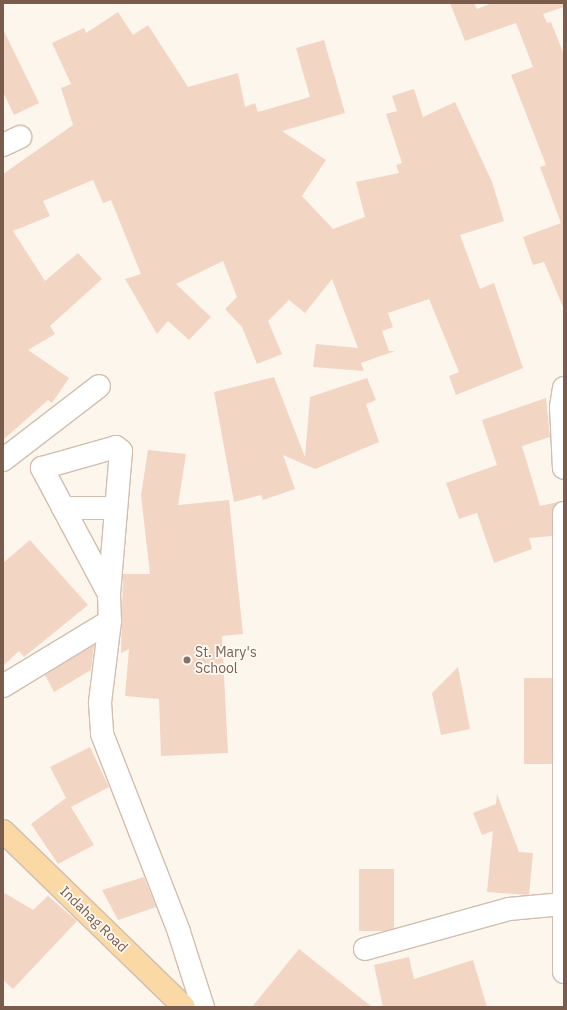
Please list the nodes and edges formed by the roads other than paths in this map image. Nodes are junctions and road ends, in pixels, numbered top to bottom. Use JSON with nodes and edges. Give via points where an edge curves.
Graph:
{"nodes":[{"id":1,"x":99,"y":386,"type":"dead end"},
{"id":2,"x":564,"y":388,"type":"edge"},
{"id":3,"x":3,"y":460,"type":"edge"},
{"id":4,"x":564,"y":468,"type":"edge"},
{"id":5,"x":62,"y":508,"type":"junction"},
{"id":6,"x":116,"y":508,"type":"junction"},
{"id":7,"x":564,"y":513,"type":"edge"},
{"id":8,"x":109,"y":594,"type":"junction"},
{"id":9,"x":110,"y":621,"type":"junction"},
{"id":10,"x":3,"y":686,"type":"edge"},
{"id":11,"x":3,"y":831,"type":"edge"},
{"id":12,"x":563,"y":900,"type":"edge"},
{"id":13,"x":365,"y":949,"type":"dead end"},
{"id":14,"x":564,"y":972,"type":"edge"},
{"id":15,"x":184,"y":1007,"type":"edge"},
{"id":16,"x":203,"y":1007,"type":"edge"}],
"edges":[{"from":1,"to":3,"type":"street"},
{"from":2,"to":4,"type":"street","via":[[561,407]]},
{"from":5,"to":6,"type":"street"},
{"from":5,"to":6,"type":"street","via":[[42,468],[116,446],[121,452]]},
{"from":5,"to":8,"type":"street"},
{"from":6,"to":8,"type":"street"},
{"from":7,"to":12,"type":"street"},
{"from":8,"to":9,"type":"street"},
{"from":9,"to":10,"type":"street"},
{"from":9,"to":16,"type":"street","via":[[100,703],[102,734],[179,932]]},
{"from":11,"to":15,"type":"main road","name":"Indahag Road"},
{"from":12,"to":13,"type":"street","via":[[509,909]]},
{"from":12,"to":14,"type":"street"}]}
